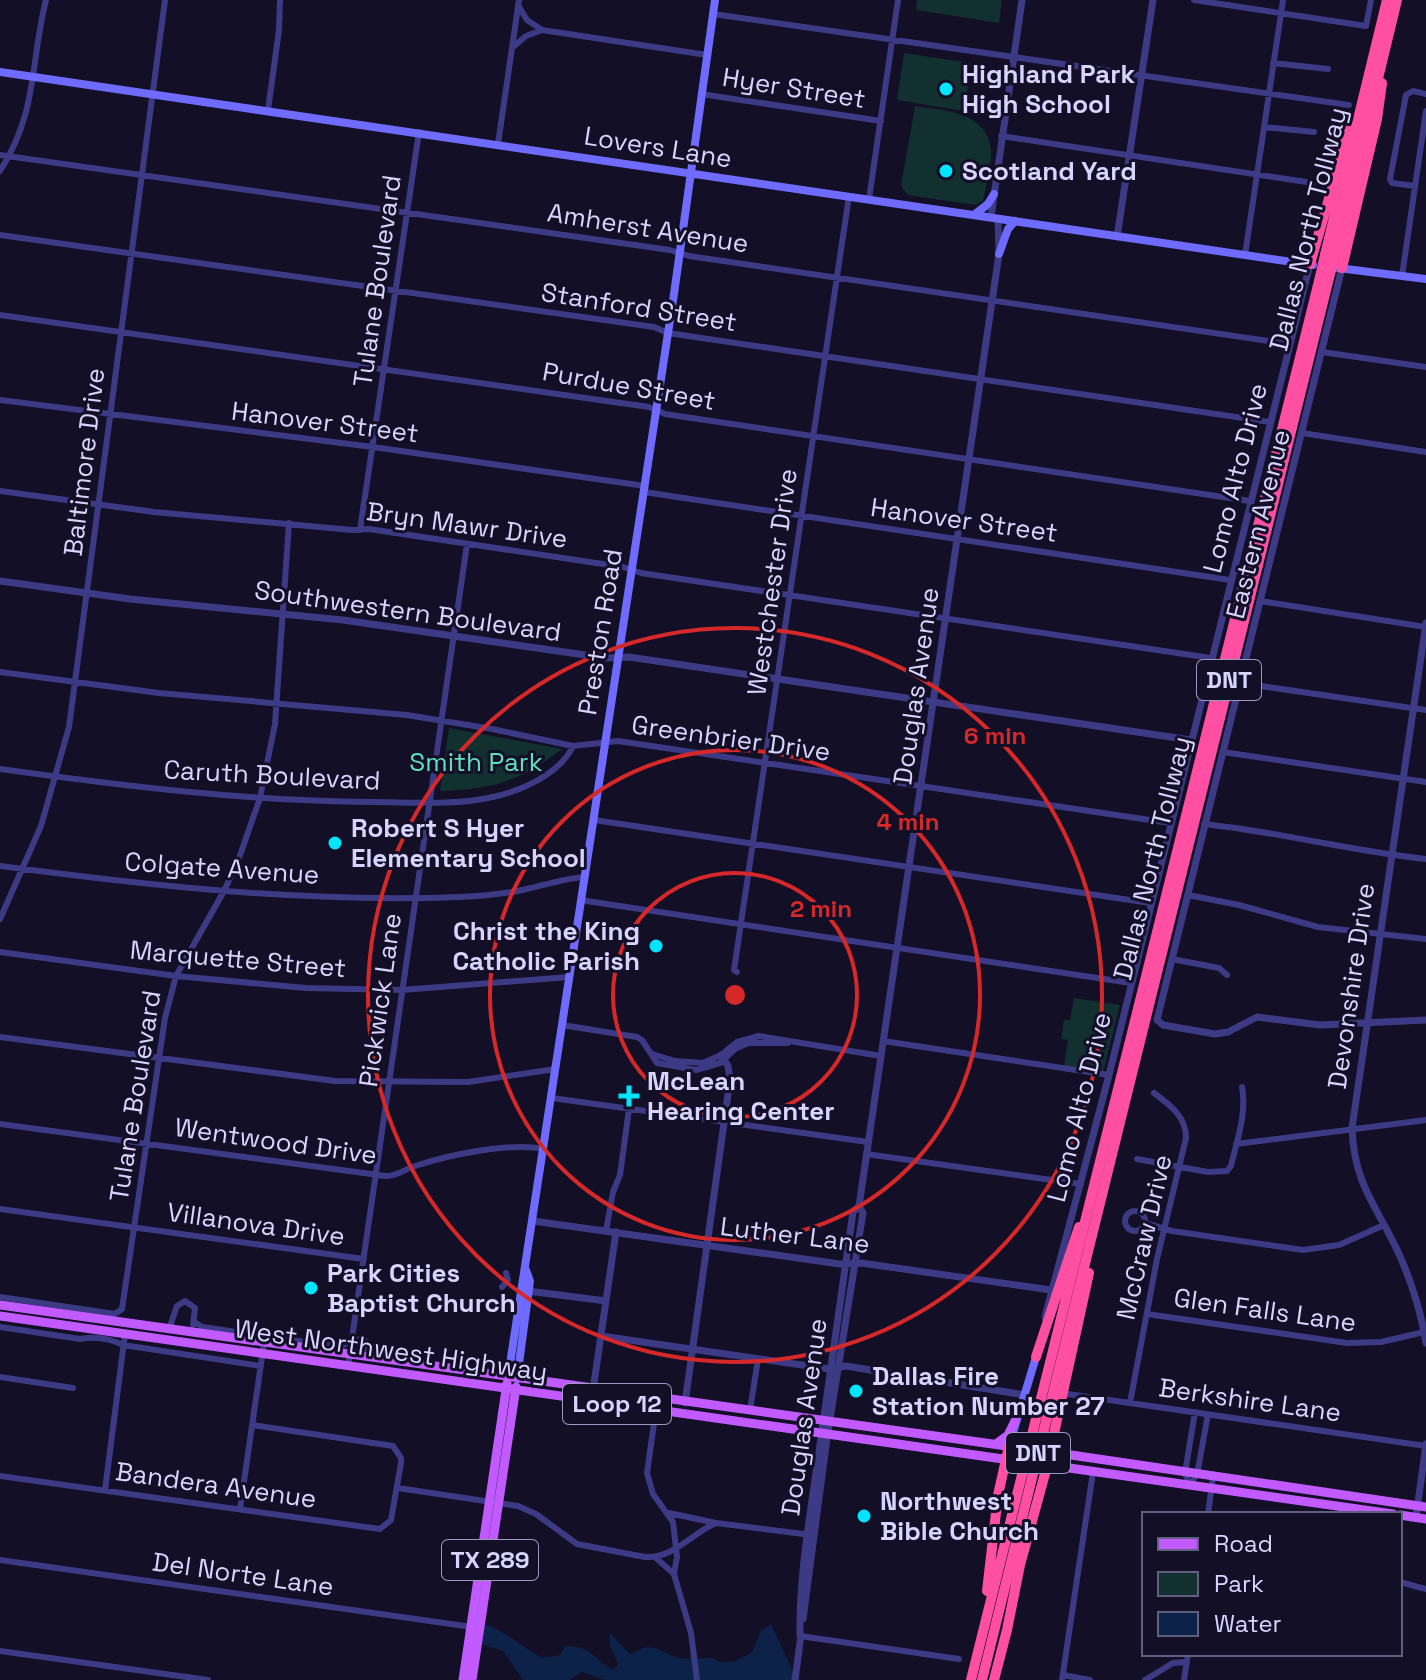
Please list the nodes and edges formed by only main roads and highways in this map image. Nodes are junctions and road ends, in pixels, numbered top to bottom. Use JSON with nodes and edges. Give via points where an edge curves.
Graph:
{"nodes":[{"id":1,"x":715,"y":0,"type":"edge"},
{"id":2,"x":1387,"y":0,"type":"edge"},
{"id":3,"x":1397,"y":0,"type":"edge"},
{"id":4,"x":1382,"y":61,"type":"junction"},
{"id":5,"x":0,"y":72,"type":"edge"},
{"id":6,"x":1362,"y":103,"type":"junction"},
{"id":7,"x":691,"y":172,"type":"junction"},
{"id":8,"x":994,"y":194,"type":"road end"},
{"id":9,"x":974,"y":215,"type":"junction"},
{"id":10,"x":1015,"y":221,"type":"junction"},
{"id":11,"x":999,"y":254,"type":"road end"},
{"id":12,"x":1330,"y":255,"type":"junction"},
{"id":13,"x":1310,"y":264,"type":"junction"},
{"id":14,"x":1342,"y":268,"type":"junction"},
{"id":15,"x":1325,"y":278,"type":"junction"},
{"id":16,"x":1426,"y":279,"type":"edge"},
{"id":17,"x":1092,"y":1200,"type":"junction"},
{"id":18,"x":1095,"y":1226,"type":"junction"},
{"id":19,"x":0,"y":1305,"type":"edge"},
{"id":20,"x":0,"y":1316,"type":"edge"},
{"id":21,"x":192,"y":1327,"type":"junction"},
{"id":22,"x":125,"y":1337,"type":"junction"},
{"id":23,"x":263,"y":1348,"type":"junction"},
{"id":24,"x":1036,"y":1357,"type":"joint"},
{"id":25,"x":511,"y":1383,"type":"junction"},
{"id":26,"x":685,"y":1403,"type":"junction"},
{"id":27,"x":629,"y":1406,"type":"junction"},
{"id":28,"x":1015,"y":1421,"type":"junction"},
{"id":29,"x":826,"y":1428,"type":"junction"},
{"id":30,"x":851,"y":1431,"type":"junction"},
{"id":31,"x":996,"y":1444,"type":"junction"},
{"id":32,"x":1012,"y":1447,"type":"junction"},
{"id":33,"x":1046,"y":1452,"type":"junction"},
{"id":34,"x":1008,"y":1460,"type":"junction"},
{"id":35,"x":1044,"y":1465,"type":"junction"},
{"id":36,"x":1212,"y":1483,"type":"junction"},
{"id":37,"x":1422,"y":1506,"type":"edge"},
{"id":38,"x":1381,"y":1512,"type":"edge"},
{"id":39,"x":475,"y":1627,"type":"junction"},
{"id":40,"x":983,"y":1632,"type":"junction"},
{"id":41,"x":463,"y":1680,"type":"edge"},
{"id":42,"x":472,"y":1680,"type":"edge"},
{"id":43,"x":971,"y":1680,"type":"edge"},
{"id":44,"x":982,"y":1680,"type":"edge"},
{"id":45,"x":994,"y":1680,"type":"edge"}],
"edges":[{"from":1,"to":7,"type":"main road","name":"Preston Road"},
{"from":2,"to":6,"type":"highway","name":"Dallas North Tollway","number":"DNT"},
{"from":3,"to":4,"type":"highway","name":"Dallas North Tollway","number":"DNT"},
{"from":4,"to":12,"type":"highway","name":"Dallas North Tollway","number":"DNT"},
{"from":4,"to":14,"type":"highway","via":[[1377,119]]},
{"from":5,"to":7,"type":"main road","name":"Lovers Lane"},
{"from":6,"to":12,"type":"highway","name":"Dallas North Tollway","number":"DNT"},
{"from":6,"to":13,"type":"highway","via":[[1335,169]]},
{"from":7,"to":9,"type":"main road","name":"Lovers Lane"},
{"from":7,"to":25,"type":"main road","name":"Preston Road"},
{"from":8,"to":9,"type":"main road"},
{"from":9,"to":10,"type":"main road","name":"Lovers Lane"},
{"from":10,"to":11,"type":"main road"},
{"from":10,"to":13,"type":"main road","name":"Lovers Lane"},
{"from":12,"to":15,"type":"highway","name":"Dallas North Tollway","number":"DNT","bridge":true},
{"from":13,"to":14,"type":"main road","name":"Lovers Lane"},
{"from":14,"to":16,"type":"main road","name":"Lovers Lane"},
{"from":15,"to":17,"type":"highway","name":"Dallas North Tollway","number":"DNT"},
{"from":15,"to":18,"type":"highway","name":"Dallas North Tollway","number":"DNT"},
{"from":17,"to":24,"type":"highway"},
{"from":17,"to":40,"type":"highway","name":"Dallas North Tollway","number":"DNT"},
{"from":18,"to":33,"type":"highway","via":[[1084,1305]]},
{"from":18,"to":44,"type":"highway","name":"Dallas North Tollway","number":"DNT"},
{"from":19,"to":21,"type":"main road","name":"West Northwest Highway","number":"Loop 12","via":[[169,1329]]},
{"from":20,"to":22,"type":"main road","name":"West Northwest Highway","number":"Loop 12"},
{"from":21,"to":22,"type":"main road","via":[[185,1338],[137,1332]]},
{"from":21,"to":23,"type":"main road","name":"West Northwest Highway","number":"Loop 12"},
{"from":22,"to":23,"type":"main road","name":"West Northwest Highway","number":"Loop 12"},
{"from":23,"to":25,"type":"main road","name":"West Northwest Highway","number":"Loop 12","via":[[350,1355]]},
{"from":23,"to":25,"type":"main road","name":"West Northwest Highway","number":"Loop 12","via":[[348,1366]]},
{"from":24,"to":28,"type":"main road","name":"Lomo Alto Drive"},
{"from":25,"to":26,"type":"main road","name":"West Northwest Highway","number":"Loop 12"},
{"from":25,"to":27,"type":"main road","name":"West Northwest Highway","number":"Loop 12"},
{"from":25,"to":39,"type":"main road","name":"Preston Road","number":"TX 289"},
{"from":26,"to":27,"type":"main road"},
{"from":26,"to":29,"type":"main road","name":"West Northwest Highway","number":"Loop 12"},
{"from":27,"to":29,"type":"main road","name":"West Northwest Highway","number":"Loop 12"},
{"from":28,"to":31,"type":"main road"},
{"from":28,"to":32,"type":"main road","name":"Lomo Alto Drive"},
{"from":29,"to":30,"type":"main road","name":"West Northwest Highway","number":"Loop 12"},
{"from":30,"to":31,"type":"main road","name":"West Northwest Highway","number":"Loop 12"},
{"from":30,"to":34,"type":"main road","name":"West Northwest Highway","number":"Loop 12"},
{"from":31,"to":32,"type":"main road","name":"West Northwest Highway","number":"Loop 12"},
{"from":32,"to":33,"type":"main road","name":"West Northwest Highway","number":"Loop 12","bridge":true},
{"from":32,"to":34,"type":"highway"},
{"from":33,"to":35,"type":"highway"},
{"from":33,"to":36,"type":"main road","name":"West Northwest Highway","number":"Loop 12","via":[[1197,1475]]},
{"from":34,"to":35,"type":"main road","name":"West Northwest Highway","number":"Loop 12","bridge":true},
{"from":34,"to":40,"type":"highway","via":[[998,1495]]},
{"from":35,"to":36,"type":"main road","name":"West Northwest Highway","number":"Loop 12","via":[[1189,1485]]},
{"from":35,"to":45,"type":"highway"},
{"from":36,"to":37,"type":"main road","name":"West Northwest Highway","number":"Loop 12"},
{"from":36,"to":38,"type":"main road","name":"West Northwest Highway","number":"Loop 12"},
{"from":39,"to":41,"type":"main road","name":"Preston Road","number":"TX 289"},
{"from":39,"to":42,"type":"main road","name":"Preston Road","number":"TX 289"},
{"from":40,"to":43,"type":"highway","name":"Dallas North Tollway","number":"DNT"}]}
